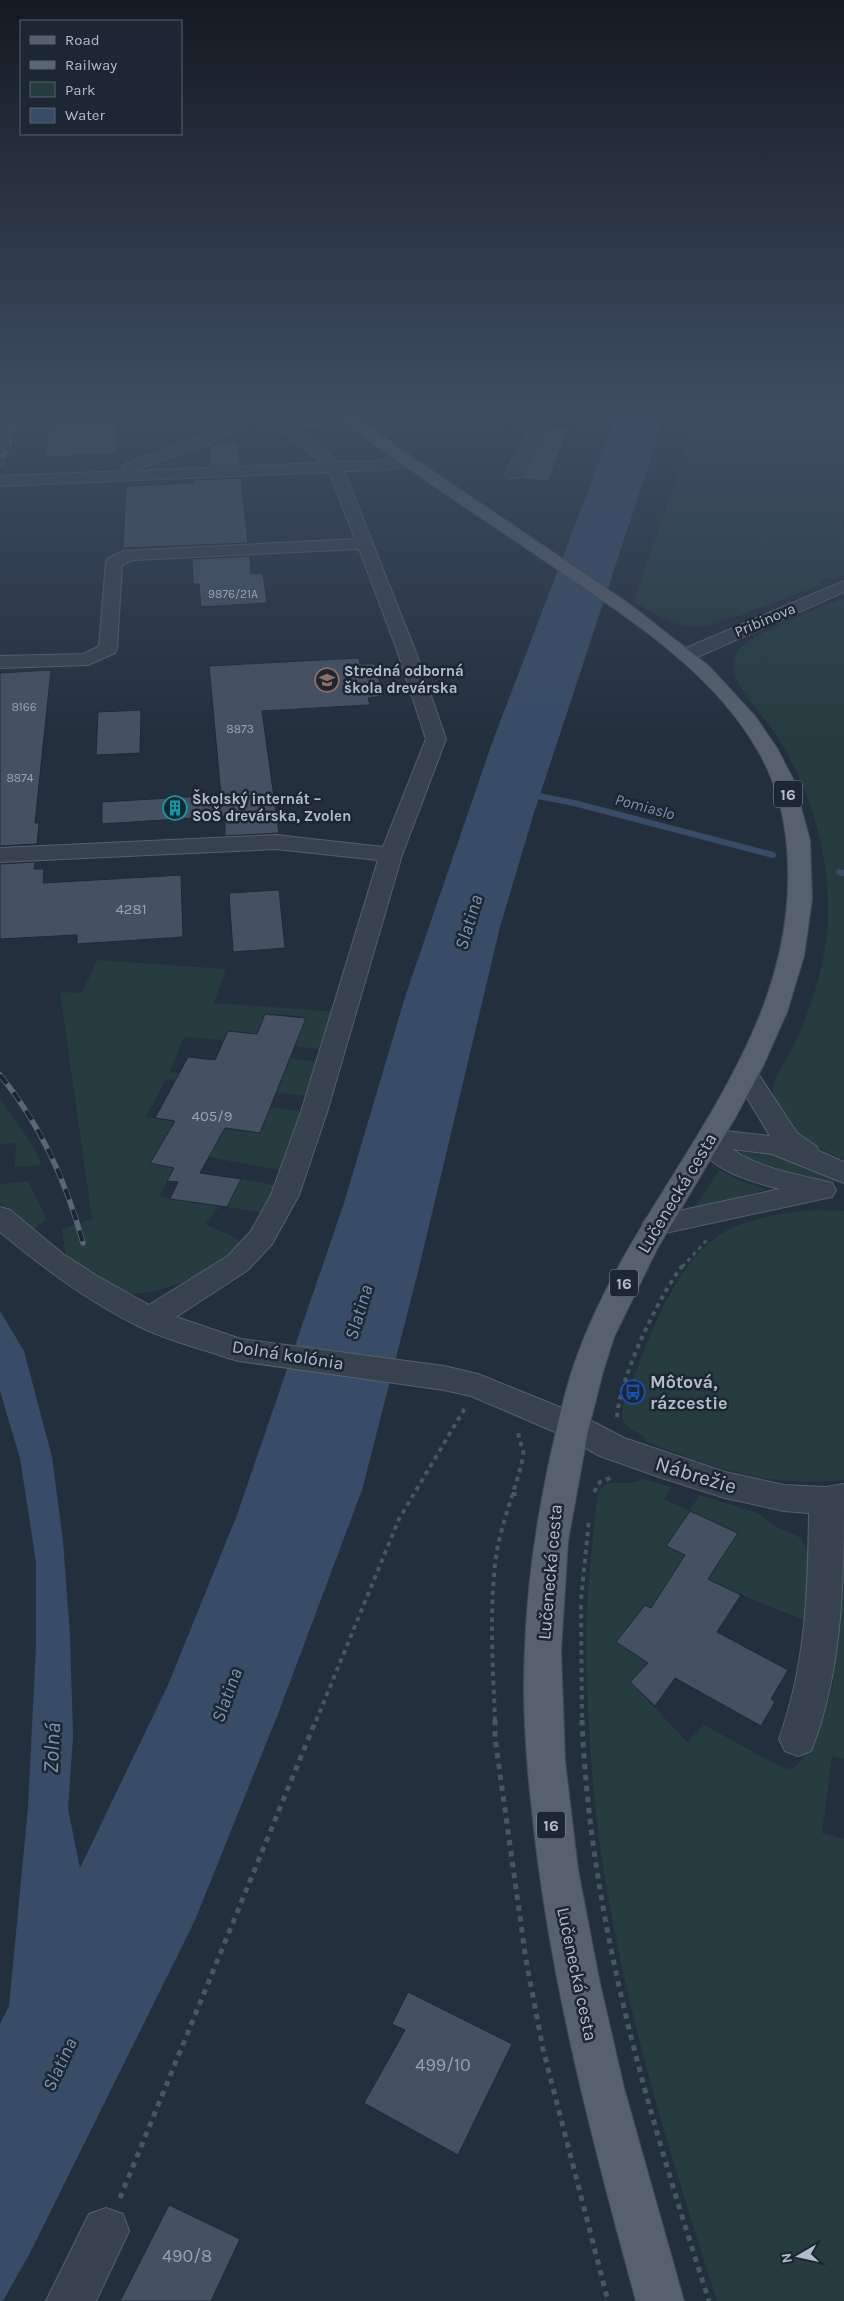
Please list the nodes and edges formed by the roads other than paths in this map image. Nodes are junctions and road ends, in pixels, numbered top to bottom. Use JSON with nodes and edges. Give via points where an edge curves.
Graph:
{"nodes":[{"id":1,"x":356,"y":519,"type":"edge"},
{"id":2,"x":494,"y":519,"type":"edge"},
{"id":3,"x":365,"y":544,"type":"junction"},
{"id":4,"x":844,"y":586,"type":"edge"},
{"id":5,"x":686,"y":655,"type":"junction"},
{"id":6,"x":0,"y":662,"type":"edge"},
{"id":7,"x":0,"y":855,"type":"edge"},
{"id":8,"x":391,"y":855,"type":"junction"},
{"id":9,"x":748,"y":1078,"type":"junction"},
{"id":10,"x":708,"y":1142,"type":"junction"},
{"id":11,"x":814,"y":1158,"type":"junction"},
{"id":12,"x":844,"y":1174,"type":"edge"},
{"id":13,"x":833,"y":1190,"type":"edge"},
{"id":14,"x":0,"y":1217,"type":"edge"},
{"id":15,"x":656,"y":1225,"type":"junction"},
{"id":16,"x":150,"y":1319,"type":"junction"},
{"id":17,"x":573,"y":1426,"type":"junction"},
{"id":18,"x":835,"y":1498,"type":"edge"},
{"id":19,"x":798,"y":1740,"type":"dead end"},
{"id":20,"x":106,"y":2231,"type":"road end"},
{"id":21,"x":70,"y":2301,"type":"edge"},
{"id":22,"x":660,"y":2301,"type":"edge"}],
"edges":[{"from":1,"to":3,"type":"street"},
{"from":2,"to":5,"type":"main road","name":"Lučenecká cesta","number":"16","via":[[628,610]]},
{"from":3,"to":6,"type":"street","via":[[130,556],[114,562],[108,649],[88,659]]},
{"from":3,"to":8,"type":"street","via":[[436,739]]},
{"from":4,"to":5,"type":"street","name":"Pribinova"},
{"from":5,"to":9,"type":"main road","name":"Lučenecká cesta","number":"16","via":[[735,703],[762,742],[791,800],[803,854],[806,899],[796,966],[773,1031]]},
{"from":7,"to":8,"type":"street","via":[[276,842]]},
{"from":8,"to":16,"type":"street","via":[[314,1112],[285,1195],[262,1237],[238,1264]]},
{"from":9,"to":10,"type":"main road","name":"Lučenecká cesta","number":"16"},
{"from":9,"to":11,"type":"street","via":[[787,1139]]},
{"from":10,"to":11,"type":"street","via":[[734,1139]]},
{"from":10,"to":13,"type":"street","via":[[723,1158],[743,1168],[767,1177]]},
{"from":10,"to":15,"type":"main road","name":"Lučenecká cesta","number":"16"},
{"from":11,"to":12,"type":"street"},
{"from":13,"to":15,"type":"street"},
{"from":14,"to":16,"type":"street","name":"Dolná kolónia","via":[[53,1261]]},
{"from":15,"to":17,"type":"main road","name":"Lučenecká cesta","number":"16","via":[[597,1343]]},
{"from":16,"to":17,"type":"street","name":"Dolná kolónia","via":[[239,1350],[444,1378],[478,1386]]},
{"from":17,"to":18,"type":"street","name":"Nábrežie","via":[[612,1447],[674,1470],[761,1494],[784,1498]]},
{"from":17,"to":22,"type":"main road","name":"Lučenecká cesta","number":"16","via":[[556,1500],[547,1574],[542,1681],[545,1768],[554,1855],[566,1926],[599,2081]]},
{"from":18,"to":19,"type":"street","name":"Nábrežie","via":[[822,1645],[815,1687]]},
{"from":20,"to":21,"type":"street"}]}
